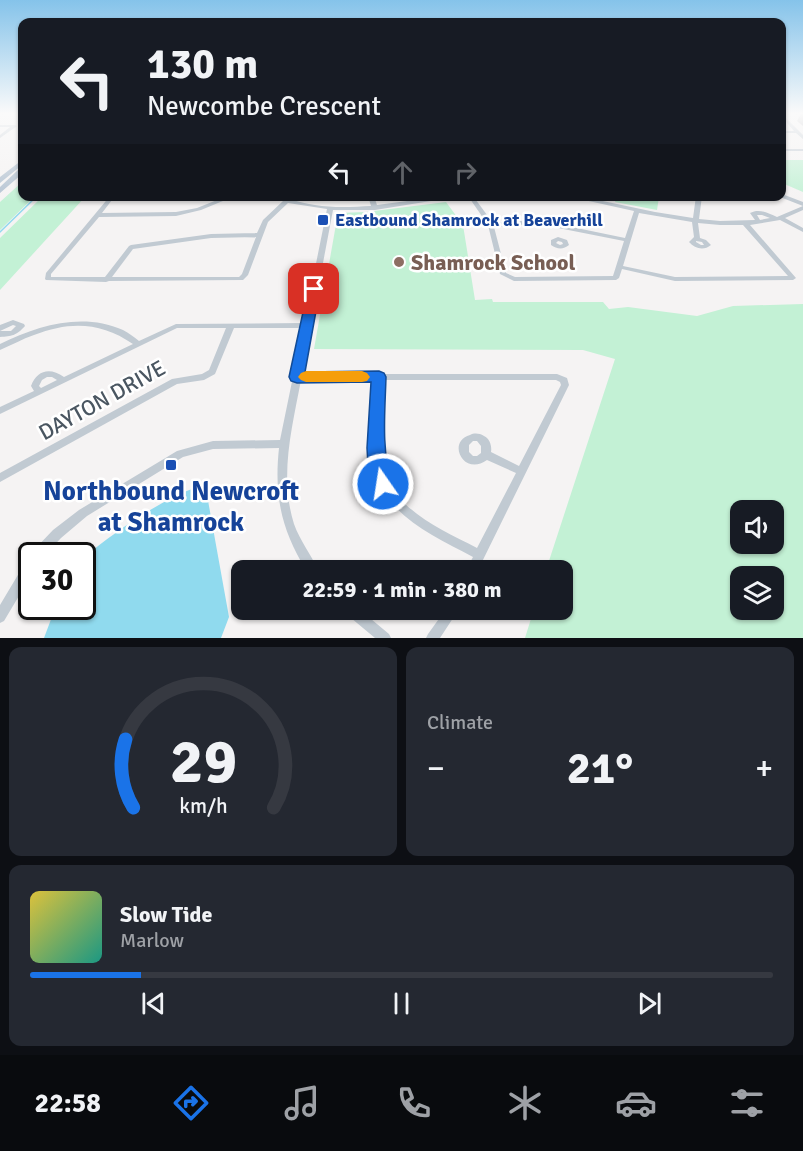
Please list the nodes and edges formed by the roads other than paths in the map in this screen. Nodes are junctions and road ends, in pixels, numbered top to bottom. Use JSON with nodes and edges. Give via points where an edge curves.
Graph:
{"nodes":[{"id":1,"x":786,"y":150,"type":"edge"},
{"id":2,"x":803,"y":150,"type":"edge"},
{"id":3,"x":18,"y":166,"type":"edge"},
{"id":4,"x":18,"y":174,"type":"edge"},
{"id":5,"x":1,"y":185,"type":"edge"},
{"id":6,"x":786,"y":198,"type":"edge"},
{"id":7,"x":109,"y":201,"type":"edge"},
{"id":8,"x":219,"y":201,"type":"edge"},
{"id":9,"x":372,"y":201,"type":"edge"},
{"id":10,"x":415,"y":201,"type":"edge"},
{"id":11,"x":474,"y":201,"type":"edge"},
{"id":12,"x":595,"y":201,"type":"edge"},
{"id":13,"x":698,"y":201,"type":"edge"},
{"id":14,"x":286,"y":202,"type":"joint"},
{"id":15,"x":803,"y":206,"type":"edge"},
{"id":16,"x":375,"y":208,"type":"junction"},
{"id":17,"x":330,"y":209,"type":"junction"},
{"id":18,"x":637,"y":210,"type":"junction"},
{"id":19,"x":98,"y":215,"type":"junction"},
{"id":20,"x":778,"y":218,"type":"junction"},
{"id":21,"x":695,"y":220,"type":"junction"},
{"id":22,"x":744,"y":222,"type":"junction"},
{"id":23,"x":491,"y":225,"type":"junction"},
{"id":24,"x":567,"y":226,"type":"junction"},
{"id":25,"x":803,"y":230,"type":"edge"},
{"id":26,"x":260,"y":235,"type":"junction"},
{"id":27,"x":697,"y":239,"type":"dead end"},
{"id":28,"x":561,"y":240,"type":"dead end"},
{"id":29,"x":628,"y":240,"type":"junction"},
{"id":30,"x":620,"y":267,"type":"junction"},
{"id":31,"x":106,"y":280,"type":"junction"},
{"id":32,"x":231,"y":325,"type":"junction"},
{"id":33,"x":307,"y":325,"type":"junction"},
{"id":34,"x":0,"y":328,"type":"edge"},
{"id":35,"x":0,"y":334,"type":"edge"},
{"id":36,"x":14,"y":336,"type":"junction"},
{"id":37,"x":137,"y":343,"type":"junction"},
{"id":38,"x":0,"y":347,"type":"edge"},
{"id":39,"x":297,"y":377,"type":"junction"},
{"id":40,"x":379,"y":377,"type":"junction"},
{"id":41,"x":62,"y":380,"type":"junction"},
{"id":42,"x":39,"y":392,"type":"junction"},
{"id":43,"x":0,"y":411,"type":"edge"},
{"id":44,"x":284,"y":444,"type":"junction"},
{"id":45,"x":487,"y":455,"type":"dead end"},
{"id":46,"x":521,"y":471,"type":"junction"},
{"id":47,"x":0,"y":478,"type":"edge"},
{"id":48,"x":49,"y":542,"type":"edge"},
{"id":49,"x":480,"y":555,"type":"junction"},
{"id":50,"x":306,"y":560,"type":"edge"},
{"id":51,"x":477,"y":560,"type":"edge"},
{"id":52,"x":18,"y":586,"type":"edge"},
{"id":53,"x":0,"y":617,"type":"edge"},
{"id":54,"x":363,"y":620,"type":"edge"},
{"id":55,"x":445,"y":620,"type":"edge"},
{"id":56,"x":385,"y":638,"type":"edge"},
{"id":57,"x":432,"y":638,"type":"edge"}],
"edges":[{"from":1,"to":2,"type":"street"},
{"from":3,"to":5,"type":"main road"},
{"from":4,"to":5,"type":"main road"},
{"from":6,"to":15,"type":"street"},
{"from":7,"to":19,"type":"street"},
{"from":8,"to":19,"type":"street","via":[[176,214]]},
{"from":9,"to":16,"type":"street"},
{"from":10,"to":16,"type":"street"},
{"from":11,"to":23,"type":"street"},
{"from":12,"to":18,"type":"street"},
{"from":13,"to":21,"type":"street"},
{"from":14,"to":17,"type":"street"},
{"from":14,"to":26,"type":"street","via":[[269,216]]},
{"from":15,"to":20,"type":"street"},
{"from":16,"to":17,"type":"street"},
{"from":17,"to":33,"type":"street"},
{"from":18,"to":21,"type":"street"},
{"from":18,"to":29,"type":"street"},
{"from":19,"to":31,"type":"street","via":[[47,277]]},
{"from":20,"to":22,"type":"street","via":[[753,213],[758,221]]},
{"from":20,"to":25,"type":"street"},
{"from":21,"to":22,"type":"street"},
{"from":21,"to":27,"type":"street"},
{"from":22,"to":30,"type":"street","via":[[794,278],[675,279]]},
{"from":23,"to":24,"type":"street","via":[[525,221]]},
{"from":23,"to":30,"type":"street","via":[[503,274],[508,279],[612,280]]},
{"from":24,"to":28,"type":"street"},
{"from":24,"to":29,"type":"street"},
{"from":26,"to":31,"type":"street","via":[[211,236],[131,247]]},
{"from":26,"to":31,"type":"street","via":[[241,279]]},
{"from":29,"to":30,"type":"street"},
{"from":32,"to":33,"type":"street"},
{"from":32,"to":37,"type":"street","via":[[176,326]]},
{"from":32,"to":47,"type":"street","name":"DAYTON DRIVE","via":[[216,367],[208,375],[175,381]]},
{"from":33,"to":39,"type":"street"},
{"from":34,"to":36,"type":"street","via":[[19,323]]},
{"from":35,"to":36,"type":"street"},
{"from":36,"to":37,"type":"street","via":[[79,323],[110,327]]},
{"from":36,"to":38,"type":"street"},
{"from":37,"to":41,"type":"street"},
{"from":39,"to":40,"type":"street"},
{"from":39,"to":44,"type":"street"},
{"from":40,"to":46,"type":"street","via":[[564,380],[565,385]]},
{"from":40,"to":49,"type":"street","via":[[376,448],[383,484],[415,519]]},
{"from":41,"to":42,"type":"street"},
{"from":41,"to":42,"type":"street","via":[[51,373],[41,376],[35,386]]},
{"from":42,"to":43,"type":"street"},
{"from":44,"to":48,"type":"street","via":[[213,445],[180,454],[82,513]]},
{"from":44,"to":50,"type":"street","via":[[280,473],[285,512]]},
{"from":45,"to":46,"type":"street"},
{"from":46,"to":49,"type":"street"},
{"from":49,"to":51,"type":"street"},
{"from":52,"to":53,"type":"street"},
{"from":54,"to":56,"type":"street"},
{"from":55,"to":57,"type":"street"}]}
